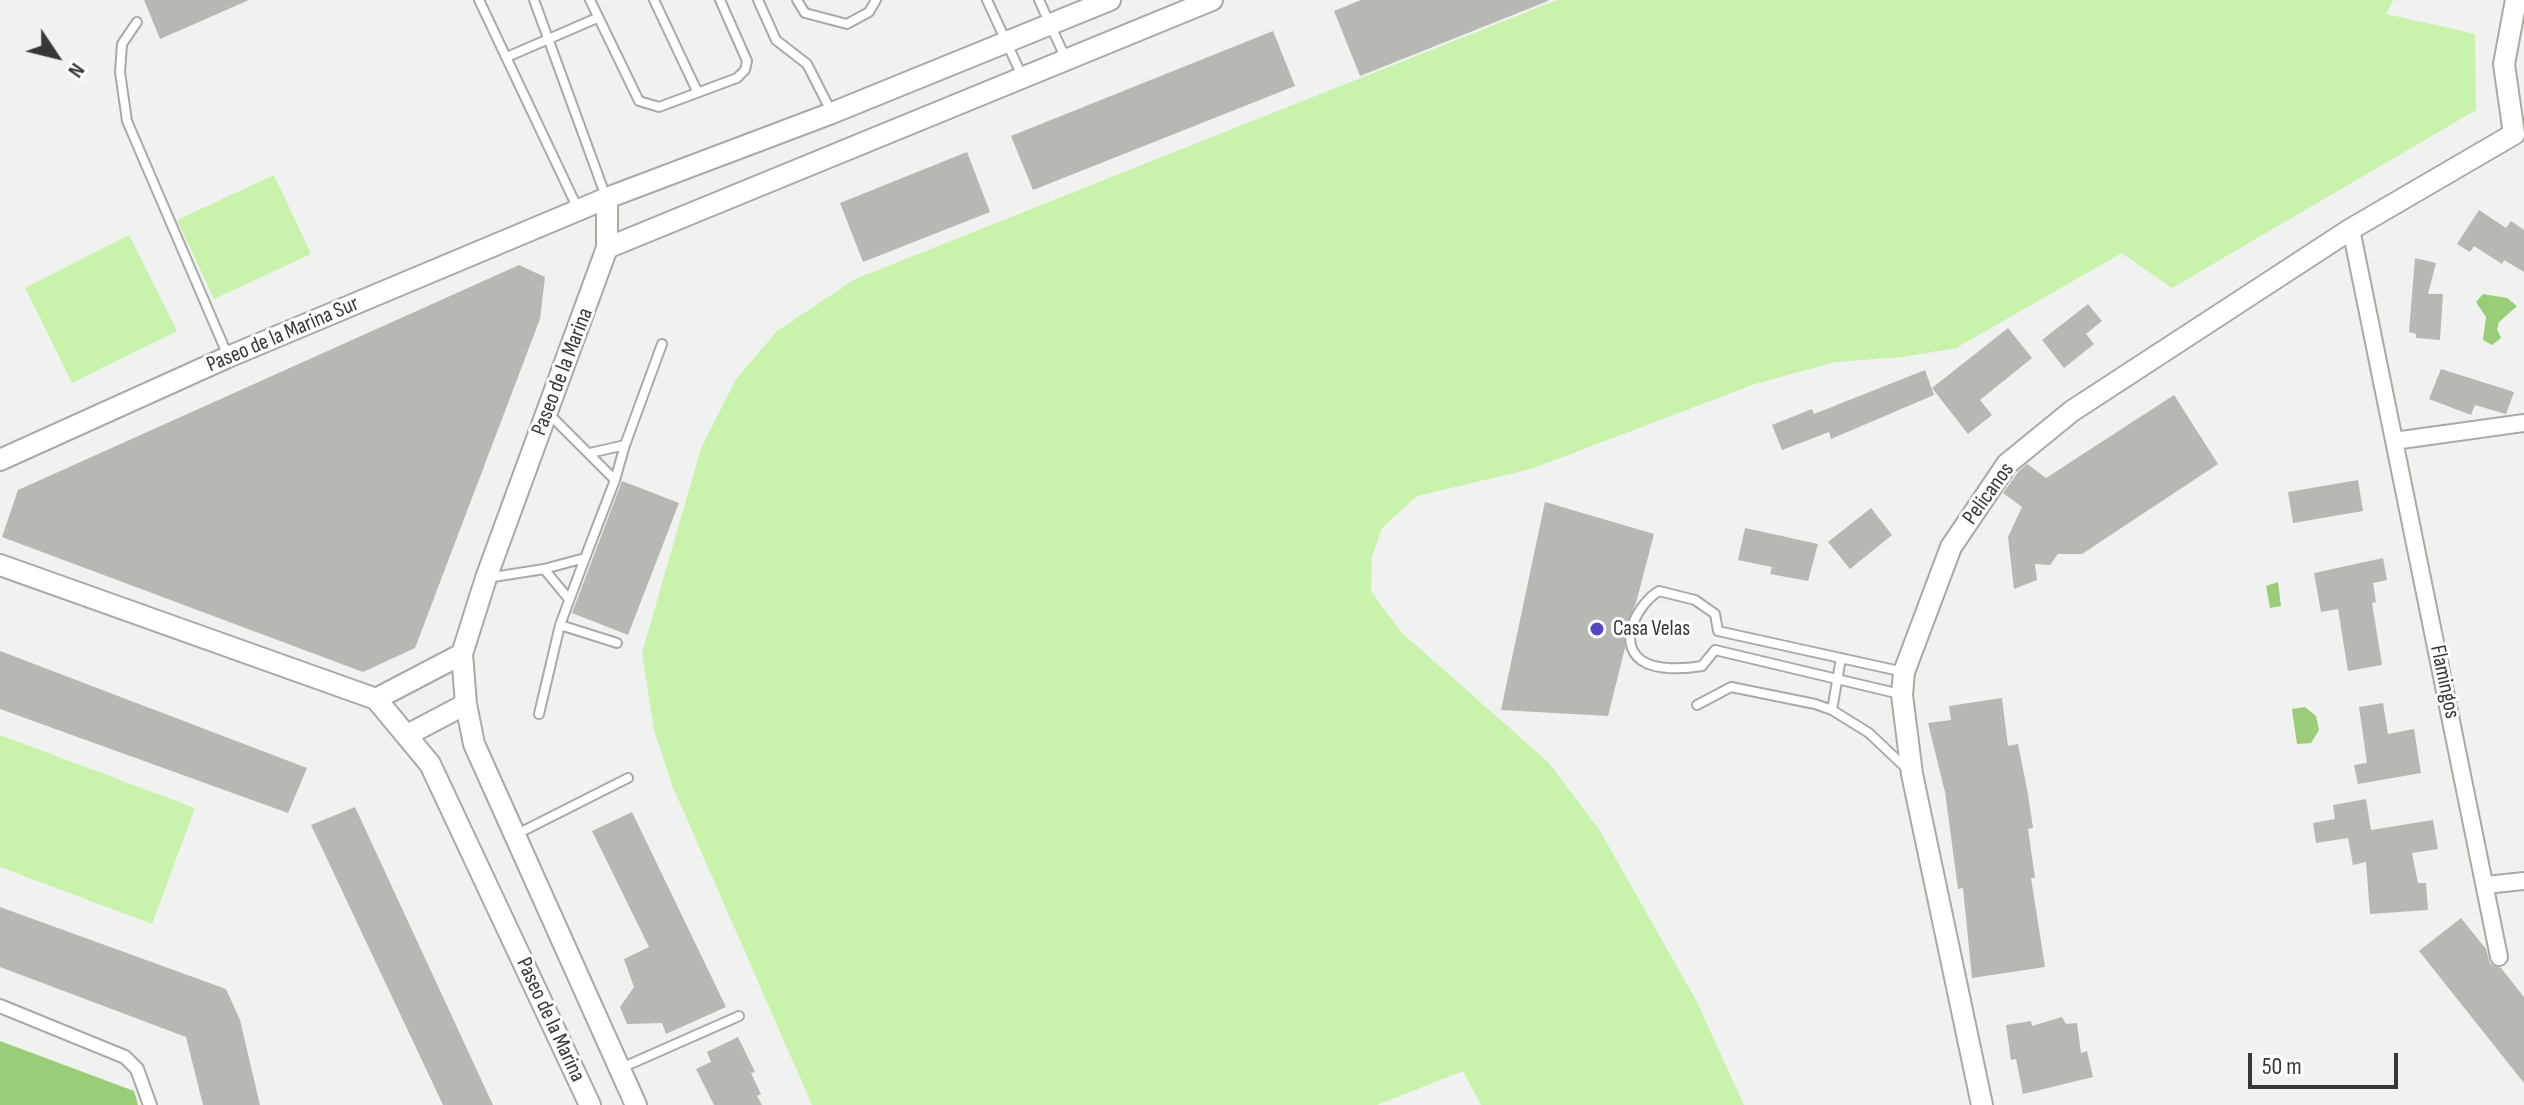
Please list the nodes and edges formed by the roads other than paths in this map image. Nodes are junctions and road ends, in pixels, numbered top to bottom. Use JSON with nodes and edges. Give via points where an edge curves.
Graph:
{"nodes":[{"id":1,"x":479,"y":0,"type":"edge"},
{"id":2,"x":534,"y":0,"type":"edge"},
{"id":3,"x":590,"y":0,"type":"edge"},
{"id":4,"x":654,"y":0,"type":"edge"},
{"id":5,"x":720,"y":0,"type":"edge"},
{"id":6,"x":758,"y":0,"type":"edge"},
{"id":7,"x":797,"y":0,"type":"edge"},
{"id":8,"x":876,"y":0,"type":"edge"},
{"id":9,"x":987,"y":0,"type":"edge"},
{"id":10,"x":1039,"y":0,"type":"edge"},
{"id":11,"x":1110,"y":0,"type":"edge"},
{"id":12,"x":1212,"y":0,"type":"edge"},
{"id":13,"x":2516,"y":0,"type":"edge"},
{"id":14,"x":597,"y":18,"type":"junction"},
{"id":15,"x":137,"y":22,"type":"dead end"},
{"id":16,"x":1049,"y":24,"type":"junction"},
{"id":17,"x":550,"y":35,"type":"junction"},
{"id":18,"x":1006,"y":43,"type":"junction"},
{"id":19,"x":507,"y":57,"type":"junction"},
{"id":20,"x":1066,"y":60,"type":"junction"},
{"id":21,"x":1023,"y":77,"type":"junction"},
{"id":22,"x":697,"y":91,"type":"junction"},
{"id":23,"x":832,"y":113,"type":"junction"},
{"id":24,"x":2519,"y":141,"type":"edge"},
{"id":25,"x":607,"y":198,"type":"junction"},
{"id":26,"x":574,"y":213,"type":"junction"},
{"id":27,"x":2351,"y":229,"type":"junction"},
{"id":28,"x":607,"y":248,"type":"junction"},
{"id":29,"x":662,"y":344,"type":"dead end"},
{"id":30,"x":228,"y":357,"type":"junction"},
{"id":31,"x":548,"y":413,"type":"junction"},
{"id":32,"x":2524,"y":423,"type":"edge"},
{"id":33,"x":2394,"y":441,"type":"junction"},
{"id":34,"x":625,"y":445,"type":"junction"},
{"id":35,"x":590,"y":453,"type":"junction"},
{"id":36,"x":0,"y":460,"type":"edge"},
{"id":37,"x":615,"y":480,"type":"junction"},
{"id":38,"x":585,"y":558,"type":"junction"},
{"id":39,"x":0,"y":565,"type":"edge"},
{"id":40,"x":544,"y":569,"type":"junction"},
{"id":41,"x":486,"y":578,"type":"junction"},
{"id":42,"x":568,"y":598,"type":"junction"},
{"id":43,"x":560,"y":625,"type":"junction"},
{"id":44,"x":1718,"y":631,"type":"junction"},
{"id":45,"x":617,"y":643,"type":"dead end"},
{"id":46,"x":1715,"y":650,"type":"junction"},
{"id":47,"x":462,"y":654,"type":"junction"},
{"id":48,"x":1841,"y":658,"type":"junction"},
{"id":49,"x":1904,"y":672,"type":"junction"},
{"id":50,"x":1837,"y":680,"type":"junction"},
{"id":51,"x":1902,"y":695,"type":"junction"},
{"id":52,"x":376,"y":699,"type":"junction"},
{"id":53,"x":466,"y":704,"type":"junction"},
{"id":54,"x":1697,"y":705,"type":"dead end"},
{"id":55,"x":1832,"y":710,"type":"junction"},
{"id":56,"x":539,"y":714,"type":"dead end"},
{"id":57,"x":409,"y":734,"type":"junction"},
{"id":58,"x":1912,"y":774,"type":"junction"},
{"id":59,"x":628,"y":778,"type":"dead end"},
{"id":60,"x":514,"y":835,"type":"junction"},
{"id":61,"x":2524,"y":881,"type":"edge"},
{"id":62,"x":2486,"y":885,"type":"junction"},
{"id":63,"x":2499,"y":957,"type":"dead end"},
{"id":64,"x":0,"y":1006,"type":"edge"},
{"id":65,"x":739,"y":1016,"type":"dead end"},
{"id":66,"x":619,"y":1069,"type":"junction"},
{"id":67,"x":150,"y":1105,"type":"edge"},
{"id":68,"x":590,"y":1105,"type":"edge"},
{"id":69,"x":636,"y":1105,"type":"edge"},
{"id":70,"x":1982,"y":1105,"type":"edge"}],
"edges":[{"from":1,"to":19,"type":"lane"},
{"from":2,"to":17,"type":"lane"},
{"from":3,"to":14,"type":"lane"},
{"from":4,"to":22,"type":"lane"},
{"from":5,"to":22,"type":"lane","via":[[747,61],[745,70],[737,78]]},
{"from":6,"to":23,"type":"lane","via":[[776,40],[807,64]]},
{"from":7,"to":8,"type":"lane","via":[[805,13],[847,24],[869,12]]},
{"from":9,"to":18,"type":"lane"},
{"from":10,"to":16,"type":"lane"},
{"from":11,"to":16,"type":"street"},
{"from":12,"to":20,"type":"street"},
{"from":13,"to":24,"type":"street","via":[[2504,64]]},
{"from":14,"to":17,"type":"lane"},
{"from":14,"to":22,"type":"lane","via":[[639,101],[659,107]]},
{"from":15,"to":30,"type":"lane","via":[[122,44],[127,121]]},
{"from":16,"to":18,"type":"street"},
{"from":16,"to":20,"type":"lane"},
{"from":17,"to":19,"type":"lane"},
{"from":17,"to":25,"type":"lane"},
{"from":18,"to":21,"type":"lane"},
{"from":18,"to":23,"type":"street"},
{"from":19,"to":26,"type":"lane"},
{"from":20,"to":21,"type":"street"},
{"from":21,"to":28,"type":"street"},
{"from":23,"to":25,"type":"street"},
{"from":24,"to":27,"type":"street","name":"Pelicanos"},
{"from":25,"to":26,"type":"street"},
{"from":25,"to":28,"type":"street","name":"Paseo de la Marina"},
{"from":26,"to":30,"type":"street","name":"Paseo de la Marina Sur"},
{"from":27,"to":33,"type":"street","name":"Flamingos"},
{"from":27,"to":49,"type":"street","name":"Pelicanos","via":[[2072,411],[2007,464],[1951,547]]},
{"from":28,"to":31,"type":"street","name":"Paseo de la Marina"},
{"from":29,"to":34,"type":"lane"},
{"from":30,"to":36,"type":"street","name":"Paseo de la Marina Sur"},
{"from":31,"to":35,"type":"lane"},
{"from":31,"to":41,"type":"street","name":"Paseo de la Marina"},
{"from":32,"to":33,"type":"street"},
{"from":33,"to":62,"type":"street","name":"Flamingos"},
{"from":34,"to":35,"type":"lane"},
{"from":34,"to":37,"type":"lane"},
{"from":35,"to":37,"type":"lane"},
{"from":37,"to":38,"type":"lane"},
{"from":38,"to":40,"type":"lane"},
{"from":38,"to":42,"type":"lane"},
{"from":39,"to":52,"type":"street","name":"Paseo de la Marina"},
{"from":40,"to":41,"type":"lane"},
{"from":40,"to":42,"type":"lane"},
{"from":41,"to":47,"type":"street","name":"Paseo de la Marina"},
{"from":42,"to":43,"type":"lane"},
{"from":43,"to":45,"type":"lane"},
{"from":43,"to":56,"type":"lane"},
{"from":44,"to":46,"type":"lane"},
{"from":44,"to":46,"type":"lane","via":[[1715,614],[1695,600],[1659,591],[1636,613],[1632,633],[1632,649],[1641,661],[1663,667],[1702,666]]},
{"from":44,"to":48,"type":"lane"},
{"from":46,"to":50,"type":"lane"},
{"from":47,"to":52,"type":"street"},
{"from":47,"to":53,"type":"street","name":"Paseo de la Marina"},
{"from":48,"to":49,"type":"lane"},
{"from":48,"to":50,"type":"lane"},
{"from":49,"to":51,"type":"street","name":"Pelicanos"},
{"from":50,"to":51,"type":"lane"},
{"from":50,"to":55,"type":"lane"},
{"from":51,"to":58,"type":"street","name":"Pelicanos"},
{"from":52,"to":57,"type":"street","name":"Paseo de la Marina"},
{"from":53,"to":57,"type":"street"},
{"from":53,"to":60,"type":"street","name":"Paseo de la Marina","via":[[474,744]]},
{"from":54,"to":55,"type":"lane","via":[[1731,687]]},
{"from":55,"to":58,"type":"lane","via":[[1869,733]]},
{"from":57,"to":68,"type":"street","name":"Paseo de la Marina","via":[[430,764]]},
{"from":58,"to":70,"type":"street","name":"Pelicanos"},
{"from":59,"to":60,"type":"lane"},
{"from":60,"to":66,"type":"street","name":"Paseo de la Marina"},
{"from":61,"to":62,"type":"street"},
{"from":62,"to":63,"type":"street","name":"Flamingos"},
{"from":64,"to":67,"type":"street","via":[[125,1057],[137,1069]]},
{"from":65,"to":66,"type":"lane"},
{"from":66,"to":69,"type":"street","name":"Paseo de la Marina"}]}
